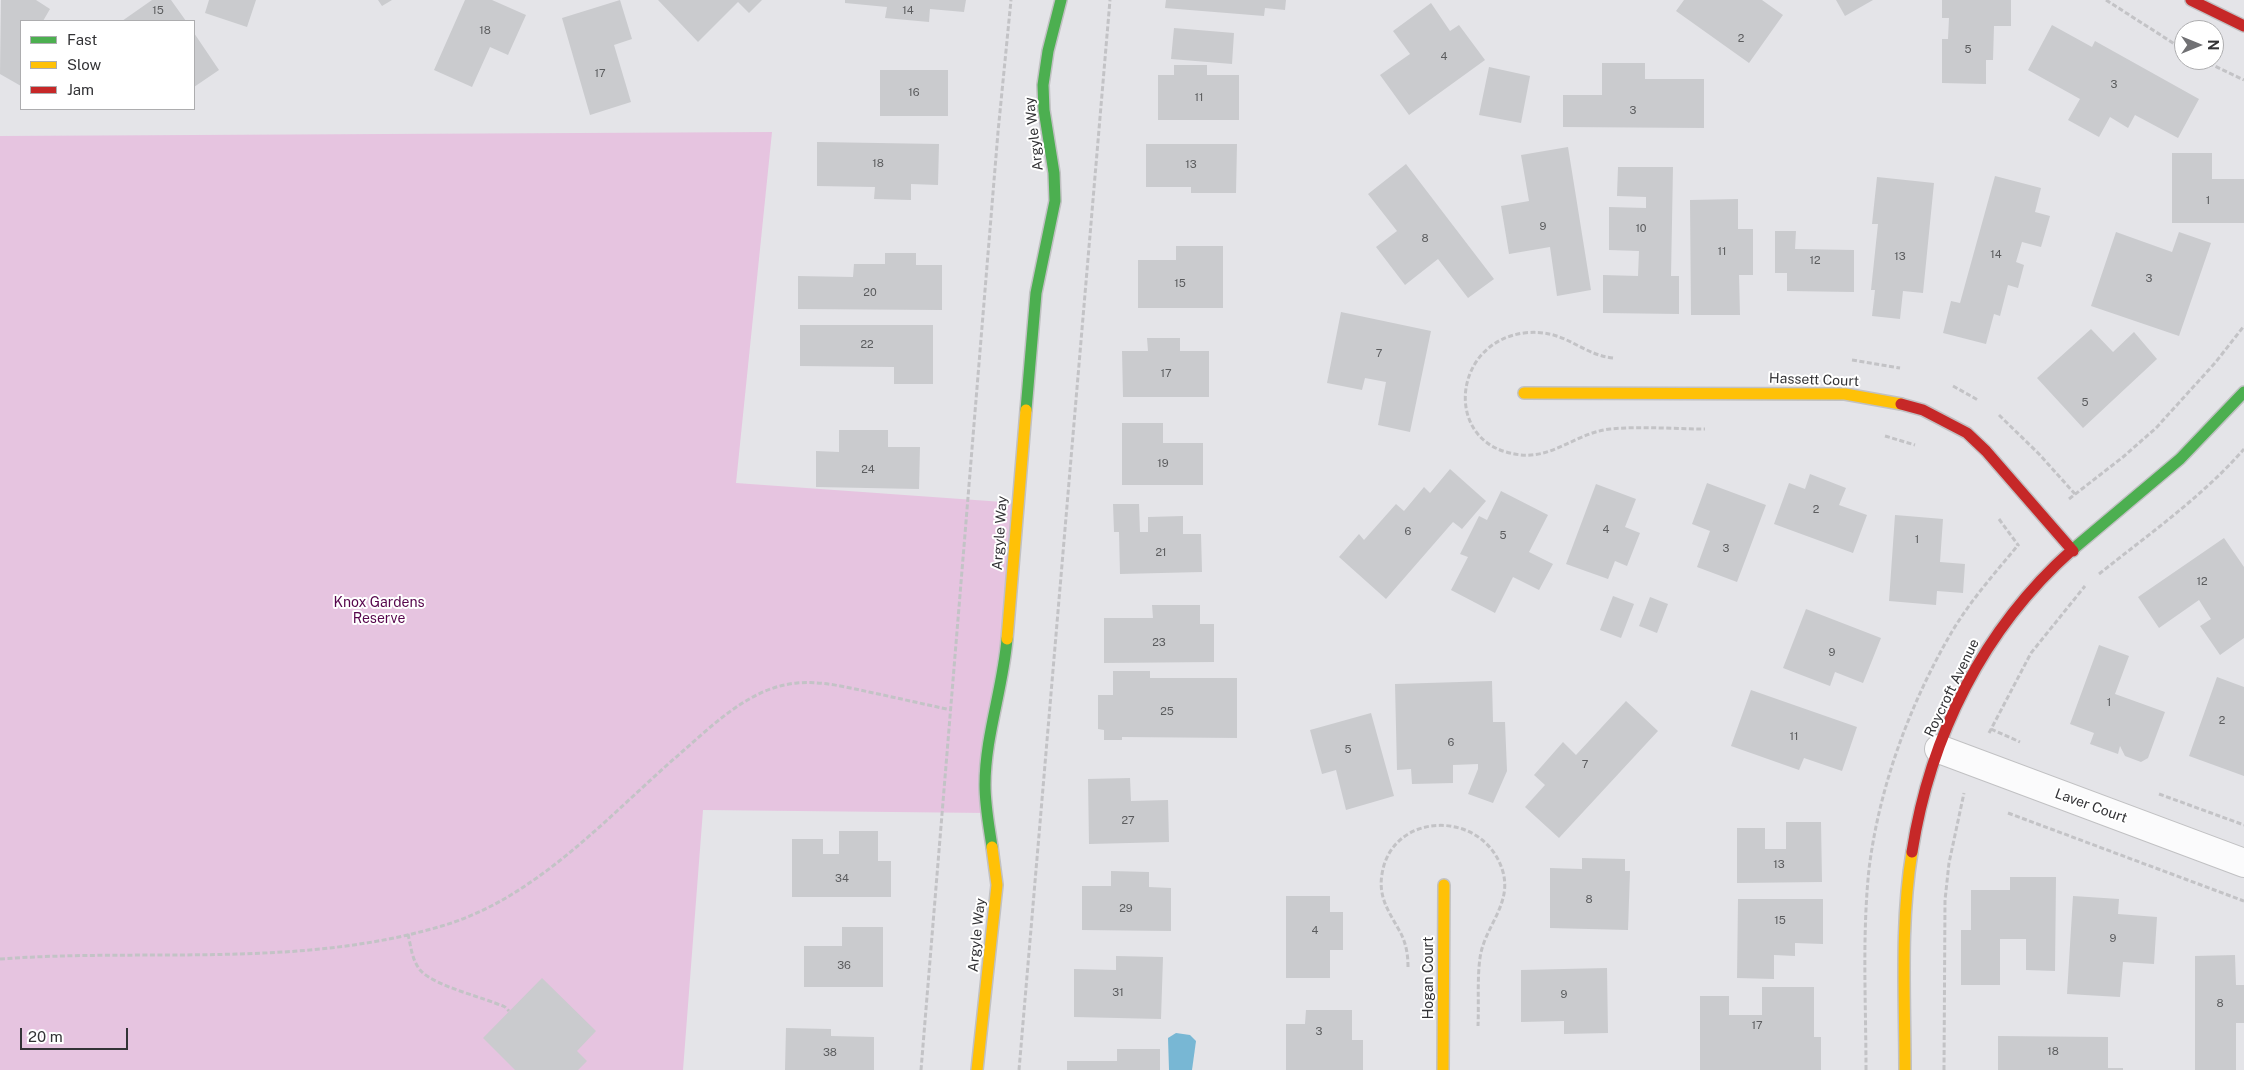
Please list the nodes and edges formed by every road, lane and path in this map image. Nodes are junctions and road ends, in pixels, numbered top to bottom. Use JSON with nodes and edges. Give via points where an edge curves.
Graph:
{"nodes":[{"id":1,"x":1011,"y":0,"type":"edge"},
{"id":2,"x":1061,"y":0,"type":"edge"},
{"id":3,"x":1110,"y":0,"type":"edge"},
{"id":4,"x":2106,"y":0,"type":"edge"},
{"id":5,"x":2191,"y":0,"type":"edge"},
{"id":6,"x":2244,"y":26,"type":"edge"},
{"id":7,"x":2174,"y":44,"type":"edge"},
{"id":8,"x":2223,"y":70,"type":"edge"},
{"id":9,"x":2244,"y":80,"type":"edge"},
{"id":10,"x":2244,"y":326,"type":"edge"},
{"id":11,"x":2244,"y":392,"type":"edge"},
{"id":12,"x":1524,"y":393,"type":"dead end"},
{"id":13,"x":2244,"y":448,"type":"edge"},
{"id":14,"x":2062,"y":504,"type":"dead end"},
{"id":15,"x":2073,"y":550,"type":"junction"},
{"id":16,"x":2094,"y":578,"type":"dead end"},
{"id":17,"x":2087,"y":583,"type":"dead end"},
{"id":18,"x":951,"y":710,"type":"junction"},
{"id":19,"x":1987,"y":736,"type":"dead end"},
{"id":20,"x":1939,"y":748,"type":"junction"},
{"id":21,"x":1972,"y":799,"type":"dead end"},
{"id":22,"x":1999,"y":809,"type":"dead end"},
{"id":23,"x":2244,"y":863,"type":"edge"},
{"id":24,"x":1444,"y":886,"type":"dead end"},
{"id":25,"x":2244,"y":901,"type":"edge"},
{"id":26,"x":408,"y":934,"type":"junction"},
{"id":27,"x":0,"y":959,"type":"edge"},
{"id":28,"x":509,"y":1012,"type":"dead end"},
{"id":29,"x":921,"y":1070,"type":"edge"},
{"id":30,"x":977,"y":1070,"type":"edge"},
{"id":31,"x":1019,"y":1070,"type":"edge"},
{"id":32,"x":1443,"y":1070,"type":"edge"},
{"id":33,"x":1905,"y":1070,"type":"edge"},
{"id":34,"x":1944,"y":1070,"type":"edge"}],
"edges":[{"from":1,"to":18,"type":"path"},
{"from":2,"to":30,"type":"street","name":"Argyle Way","via":[[1043,85],[1055,201],[1036,293],[1005,661],[986,777],[986,813],[997,884]]},
{"from":3,"to":31,"type":"path"},
{"from":4,"to":7,"type":"path"},
{"from":5,"to":6,"type":"street"},
{"from":8,"to":9,"type":"path"},
{"from":10,"to":14,"type":"path","via":[[2156,428]]},
{"from":11,"to":15,"type":"street","name":"Roycroft Avenue","via":[[2182,457]]},
{"from":12,"to":15,"type":"street","name":"Hassett Court","via":[[1845,394],[1923,410],[1967,433],[1986,450]]},
{"from":13,"to":16,"type":"path","via":[[2227,468],[2186,504]]},
{"from":15,"to":20,"type":"street","name":"Roycroft Avenue","via":[[2026,595],[1993,638]]},
{"from":17,"to":19,"type":"path","via":[[2031,653]]},
{"from":18,"to":26,"type":"path","via":[[824,683],[797,683],[759,693],[700,736],[544,872],[507,898],[445,925]]},
{"from":18,"to":29,"type":"path"},
{"from":20,"to":23,"type":"street","name":"Laver Court"},
{"from":20,"to":33,"type":"street","name":"Roycroft Avenue","via":[[1915,829],[1909,869]]},
{"from":21,"to":34,"type":"path","via":[[1963,794],[1945,900]]},
{"from":22,"to":25,"type":"path"},
{"from":24,"to":32,"type":"street","name":"Hogan Court"},
{"from":26,"to":27,"type":"path","via":[[284,953],[57,955]]},
{"from":26,"to":28,"type":"path","via":[[413,958],[422,972],[505,1007]]}]}
